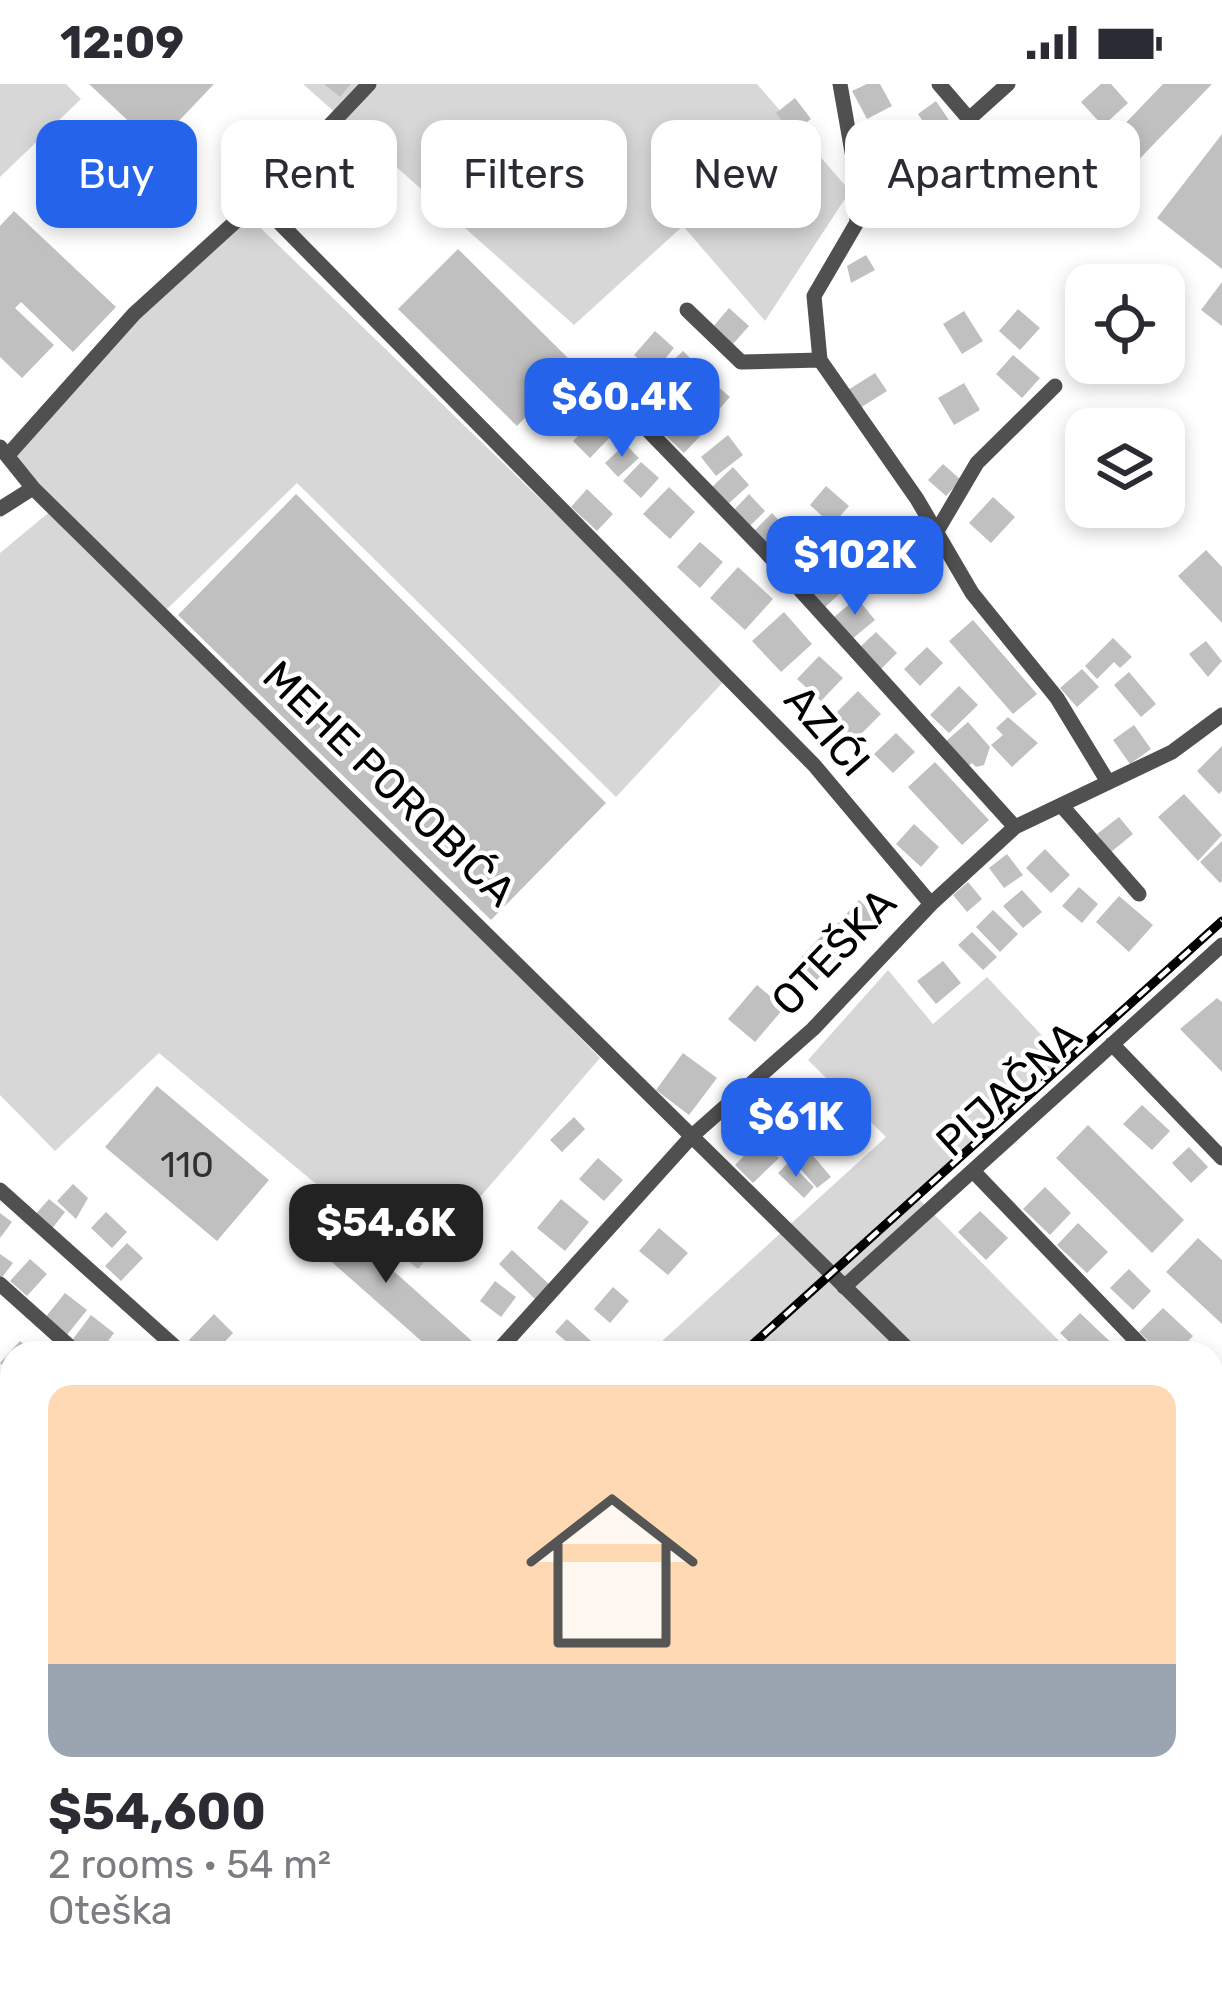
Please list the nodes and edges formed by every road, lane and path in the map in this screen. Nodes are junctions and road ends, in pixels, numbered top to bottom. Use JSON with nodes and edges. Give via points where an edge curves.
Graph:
{"nodes":[{"id":1,"x":369,"y":84,"type":"edge"},
{"id":2,"x":840,"y":84,"type":"edge"},
{"id":3,"x":939,"y":84,"type":"edge"},
{"id":4,"x":1008,"y":84,"type":"edge"},
{"id":5,"x":335,"y":120,"type":"edge"},
{"id":6,"x":229,"y":228,"type":"edge"},
{"id":7,"x":286,"y":228,"type":"edge"},
{"id":8,"x":687,"y":310,"type":"dead end"},
{"id":9,"x":820,"y":360,"type":"junction"},
{"id":10,"x":1055,"y":386,"type":"dead end"},
{"id":11,"x":606,"y":387,"type":"dead end"},
{"id":12,"x":4,"y":451,"type":"edge"},
{"id":13,"x":33,"y":488,"type":"junction"},
{"id":14,"x":0,"y":509,"type":"edge"},
{"id":15,"x":937,"y":531,"type":"junction"},
{"id":16,"x":1222,"y":715,"type":"edge"},
{"id":17,"x":1108,"y":782,"type":"junction"},
{"id":18,"x":1061,"y":805,"type":"junction"},
{"id":19,"x":1015,"y":827,"type":"junction"},
{"id":20,"x":1139,"y":894,"type":"dead end"},
{"id":21,"x":931,"y":904,"type":"junction"},
{"id":22,"x":1222,"y":944,"type":"edge"},
{"id":23,"x":1112,"y":1044,"type":"junction"},
{"id":24,"x":692,"y":1136,"type":"junction"},
{"id":25,"x":1222,"y":1158,"type":"edge"},
{"id":26,"x":973,"y":1171,"type":"junction"},
{"id":27,"x":0,"y":1190,"type":"edge"},
{"id":28,"x":0,"y":1284,"type":"edge"},
{"id":29,"x":844,"y":1287,"type":"junction"},
{"id":30,"x":64,"y":1341,"type":"edge"},
{"id":31,"x":169,"y":1341,"type":"edge"},
{"id":32,"x":507,"y":1341,"type":"edge"},
{"id":33,"x":900,"y":1341,"type":"edge"},
{"id":34,"x":1136,"y":1341,"type":"edge"}],
"edges":[{"from":1,"to":5,"type":"street"},
{"from":2,"to":9,"type":"street","via":[[861,203],[814,296]]},
{"from":3,"to":4,"type":"street","via":[[969,119]]},
{"from":6,"to":12,"type":"street"},
{"from":7,"to":21,"type":"street","name":"AZIĆI","via":[[814,765]]},
{"from":8,"to":9,"type":"street","via":[[741,362]]},
{"from":9,"to":15,"type":"street"},
{"from":10,"to":15,"type":"street","via":[[977,463]]},
{"from":11,"to":19,"type":"street","name":"AZIĆI"},
{"from":12,"to":13,"type":"street","name":"MEHE POROBIĆA"},
{"from":13,"to":14,"type":"street"},
{"from":13,"to":24,"type":"street","name":"MEHE POROBIĆA"},
{"from":15,"to":17,"type":"street"},
{"from":16,"to":17,"type":"street","name":"OTEŠKA","via":[[1172,752]]},
{"from":17,"to":18,"type":"street","name":"OTEŠKA"},
{"from":18,"to":19,"type":"street","name":"OTEŠKA"},
{"from":18,"to":20,"type":"street"},
{"from":19,"to":21,"type":"street","name":"OTEŠKA"},
{"from":21,"to":24,"type":"street","name":"OTEŠKA","via":[[813,1029]]},
{"from":22,"to":23,"type":"street","name":"PIJAČNA"},
{"from":23,"to":25,"type":"street"},
{"from":23,"to":26,"type":"street","name":"PIJAČNA"},
{"from":24,"to":29,"type":"street"},
{"from":24,"to":32,"type":"street","name":"OTEŠKA"},
{"from":26,"to":29,"type":"street","name":"PIJAČNA"},
{"from":26,"to":34,"type":"street"},
{"from":27,"to":31,"type":"street"},
{"from":28,"to":30,"type":"street"},
{"from":29,"to":33,"type":"street"}]}
